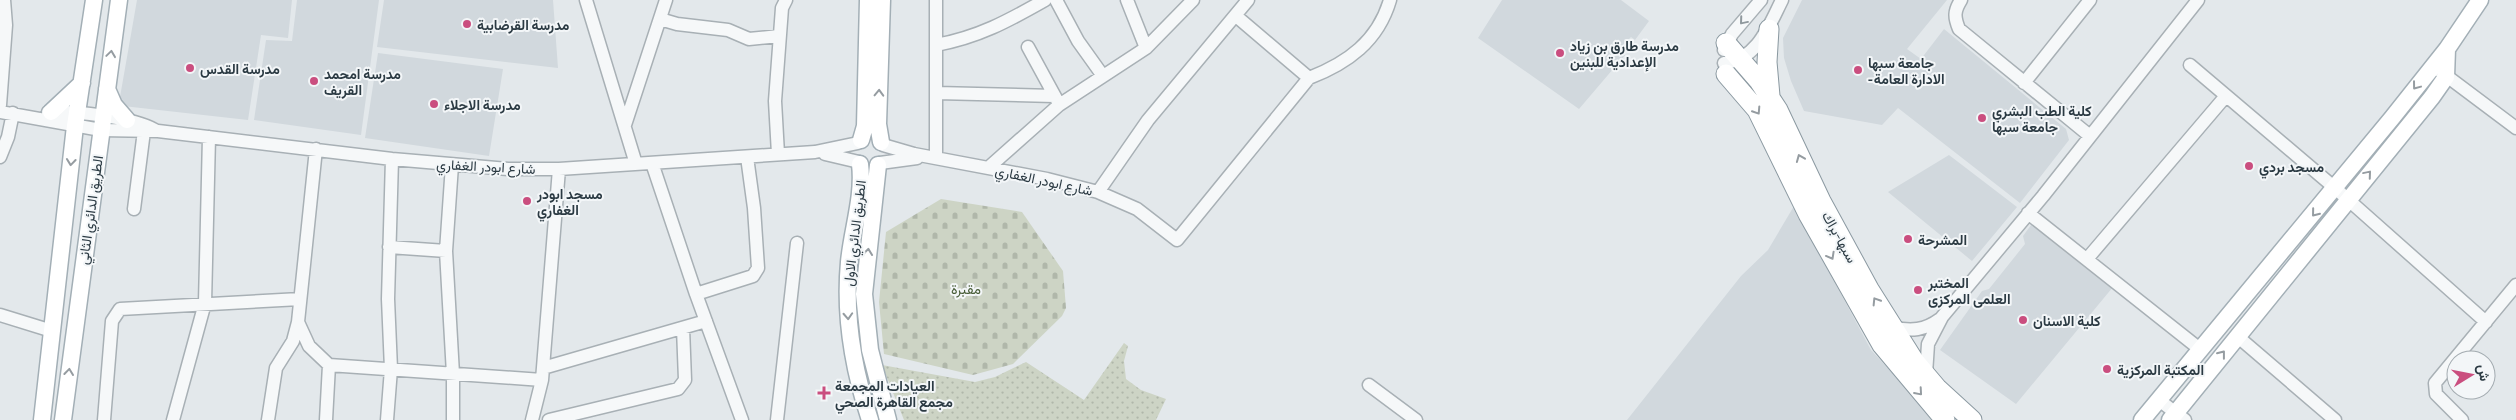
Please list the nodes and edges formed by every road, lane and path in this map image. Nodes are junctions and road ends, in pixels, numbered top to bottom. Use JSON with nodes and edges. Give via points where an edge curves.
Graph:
{"nodes":[{"id":1,"x":4,"y":0,"type":"edge"},
{"id":2,"x":94,"y":0,"type":"edge"},
{"id":3,"x":119,"y":0,"type":"edge"},
{"id":4,"x":586,"y":0,"type":"edge"},
{"id":5,"x":666,"y":0,"type":"edge"},
{"id":6,"x":786,"y":0,"type":"edge"},
{"id":7,"x":868,"y":0,"type":"edge"},
{"id":8,"x":882,"y":0,"type":"edge"},
{"id":9,"x":936,"y":0,"type":"edge"},
{"id":10,"x":1045,"y":0,"type":"edge"},
{"id":11,"x":1056,"y":0,"type":"edge"},
{"id":12,"x":1193,"y":0,"type":"edge"},
{"id":13,"x":1248,"y":0,"type":"edge"},
{"id":14,"x":1390,"y":0,"type":"edge"},
{"id":15,"x":1760,"y":0,"type":"edge"},
{"id":16,"x":1782,"y":0,"type":"edge"},
{"id":17,"x":1961,"y":0,"type":"edge"},
{"id":18,"x":2090,"y":0,"type":"edge"},
{"id":19,"x":2198,"y":0,"type":"edge"},
{"id":20,"x":2480,"y":0,"type":"edge"},
{"id":21,"x":1129,"y":2,"type":"edge"},
{"id":22,"x":1236,"y":16,"type":"junction"},
{"id":23,"x":660,"y":18,"type":"junction"},
{"id":24,"x":1769,"y":29,"type":"junction"},
{"id":25,"x":779,"y":36,"type":"junction"},
{"id":26,"x":1726,"y":43,"type":"joint"},
{"id":27,"x":936,"y":45,"type":"junction"},
{"id":28,"x":1028,"y":47,"type":"dead end"},
{"id":29,"x":1146,"y":48,"type":"junction"},
{"id":30,"x":2447,"y":49,"type":"junction"},
{"id":31,"x":2434,"y":63,"type":"junction"},
{"id":32,"x":1730,"y":65,"type":"junction"},
{"id":33,"x":2190,"y":65,"type":"dead end"},
{"id":34,"x":1103,"y":76,"type":"junction"},
{"id":35,"x":2446,"y":76,"type":"junction"},
{"id":36,"x":1309,"y":78,"type":"junction"},
{"id":37,"x":82,"y":83,"type":"junction"},
{"id":38,"x":2024,"y":83,"type":"junction"},
{"id":39,"x":107,"y":87,"type":"junction"},
{"id":40,"x":937,"y":93,"type":"junction"},
{"id":41,"x":1770,"y":97,"type":"junction"},
{"id":42,"x":2225,"y":97,"type":"junction"},
{"id":43,"x":1057,"y":100,"type":"junction"},
{"id":44,"x":0,"y":105,"type":"edge"},
{"id":45,"x":51,"y":112,"type":"junction"},
{"id":46,"x":12,"y":114,"type":"edge"},
{"id":47,"x":76,"y":120,"type":"junction"},
{"id":48,"x":127,"y":120,"type":"junction"},
{"id":49,"x":102,"y":123,"type":"junction"},
{"id":50,"x":625,"y":125,"type":"junction"},
{"id":51,"x":2516,"y":128,"type":"edge"},
{"id":52,"x":144,"y":131,"type":"junction"},
{"id":53,"x":158,"y":131,"type":"junction"},
{"id":54,"x":2090,"y":136,"type":"junction"},
{"id":55,"x":209,"y":137,"type":"junction"},
{"id":56,"x":860,"y":142,"type":"junction"},
{"id":57,"x":882,"y":143,"type":"junction"},
{"id":58,"x":316,"y":150,"type":"junction"},
{"id":59,"x":815,"y":152,"type":"junction"},
{"id":60,"x":778,"y":154,"type":"junction"},
{"id":61,"x":0,"y":157,"type":"edge"},
{"id":62,"x":747,"y":157,"type":"junction"},
{"id":63,"x":933,"y":157,"type":"junction"},
{"id":64,"x":392,"y":159,"type":"junction"},
{"id":65,"x":652,"y":163,"type":"junction"},
{"id":66,"x":859,"y":163,"type":"junction"},
{"id":67,"x":636,"y":164,"type":"junction"},
{"id":68,"x":879,"y":164,"type":"junction"},
{"id":69,"x":452,"y":166,"type":"junction"},
{"id":70,"x":988,"y":168,"type":"junction"},
{"id":71,"x":559,"y":169,"type":"junction"},
{"id":72,"x":1098,"y":192,"type":"junction"},
{"id":73,"x":2341,"y":194,"type":"junction"},
{"id":74,"x":134,"y":210,"type":"dead end"},
{"id":75,"x":2028,"y":213,"type":"junction"},
{"id":76,"x":797,"y":243,"type":"dead end"},
{"id":77,"x":389,"y":247,"type":"junction"},
{"id":78,"x":446,"y":251,"type":"junction"},
{"id":79,"x":2086,"y":259,"type":"junction"},
{"id":80,"x":2516,"y":285,"type":"edge"},
{"id":81,"x":696,"y":294,"type":"junction"},
{"id":82,"x":300,"y":299,"type":"junction"},
{"id":83,"x":205,"y":303,"type":"junction"},
{"id":84,"x":0,"y":315,"type":"edge"},
{"id":85,"x":1942,"y":317,"type":"junction"},
{"id":86,"x":706,"y":321,"type":"junction"},
{"id":87,"x":298,"y":322,"type":"junction"},
{"id":88,"x":2486,"y":322,"type":"junction"},
{"id":89,"x":1893,"y":327,"type":"junction"},
{"id":90,"x":683,"y":328,"type":"junction"},
{"id":91,"x":52,"y":331,"type":"junction"},
{"id":92,"x":2237,"y":336,"type":"junction"},
{"id":93,"x":2202,"y":350,"type":"junction"},
{"id":94,"x":328,"y":365,"type":"junction"},
{"id":95,"x":391,"y":369,"type":"junction"},
{"id":96,"x":453,"y":374,"type":"junction"},
{"id":97,"x":542,"y":374,"type":"junction"},
{"id":98,"x":1926,"y":374,"type":"junction"},
{"id":99,"x":1369,"y":385,"type":"dead end"},
{"id":100,"x":2159,"y":400,"type":"junction"},
{"id":101,"x":2177,"y":418,"type":"edge"},
{"id":102,"x":42,"y":420,"type":"edge"},
{"id":103,"x":62,"y":420,"type":"edge"},
{"id":104,"x":104,"y":420,"type":"edge"},
{"id":105,"x":173,"y":420,"type":"edge"},
{"id":106,"x":268,"y":420,"type":"edge"},
{"id":107,"x":326,"y":420,"type":"edge"},
{"id":108,"x":387,"y":420,"type":"edge"},
{"id":109,"x":454,"y":420,"type":"edge"},
{"id":110,"x":532,"y":420,"type":"edge"},
{"id":111,"x":549,"y":420,"type":"edge"},
{"id":112,"x":742,"y":420,"type":"edge"},
{"id":113,"x":776,"y":420,"type":"edge"},
{"id":114,"x":870,"y":420,"type":"edge"},
{"id":115,"x":888,"y":420,"type":"edge"},
{"id":116,"x":1416,"y":420,"type":"edge"},
{"id":117,"x":1945,"y":420,"type":"edge"},
{"id":118,"x":1972,"y":420,"type":"edge"},
{"id":119,"x":2142,"y":420,"type":"edge"},
{"id":120,"x":2335,"y":420,"type":"edge"},
{"id":121,"x":2462,"y":420,"type":"edge"}],
"edges":[{"from":1,"to":44,"type":"street","via":[[6,25]]},
{"from":2,"to":37,"type":"main road","name":"الطريق الدائري الثاني"},
{"from":39,"to":3,"type":"main road","name":"الطريق الدائري الثاني","one_way":true},
{"from":4,"to":50,"type":"street"},
{"from":5,"to":23,"type":"street"},
{"from":6,"to":25,"type":"street"},
{"from":7,"to":56,"type":"main road","via":[[865,126]]},
{"from":57,"to":8,"type":"main road","one_way":true,"via":[[878,124]]},
{"from":9,"to":27,"type":"street"},
{"from":10,"to":27,"type":"street","via":[[975,36]]},
{"from":11,"to":34,"type":"street","via":[[1078,41]]},
{"from":12,"to":29,"type":"street"},
{"from":13,"to":22,"type":"street"},
{"from":14,"to":36,"type":"street","via":[[1379,28],[1365,46],[1334,68]]},
{"from":15,"to":26,"type":"street","one_way":true},
{"from":16,"to":24,"type":"street"},
{"from":17,"to":38,"type":"street","via":[[1954,19],[1958,29]]},
{"from":18,"to":38,"type":"street"},
{"from":19,"to":54,"type":"street"},
{"from":20,"to":30,"type":"main road"},
{"from":21,"to":29,"type":"street"},
{"from":22,"to":36,"type":"street"},
{"from":22,"to":72,"type":"street","via":[[1148,120]]},
{"from":23,"to":25,"type":"street","via":[[677,24],[728,30],[749,39]]},
{"from":23,"to":50,"type":"street"},
{"from":24,"to":32,"type":"street","via":[[1756,46]]},
{"from":24,"to":41,"type":"highway"},
{"from":25,"to":60,"type":"street","via":[[775,101]]},
{"from":26,"to":32,"type":"highway","name":"سبها-براك"},
{"from":27,"to":40,"type":"street"},
{"from":28,"to":43,"type":"street"},
{"from":29,"to":34,"type":"street"},
{"from":30,"to":31,"type":"main road"},
{"from":30,"to":35,"type":"main road"},
{"from":31,"to":35,"type":"street"},
{"from":31,"to":73,"type":"main road","one_way":true},
{"from":32,"to":41,"type":"highway","name":"سبها-براك"},
{"from":32,"to":117,"type":"highway","name":"سبها-براك","one_way":true,"via":[[1882,346]]},
{"from":33,"to":42,"type":"street"},
{"from":34,"to":43,"type":"street"},
{"from":35,"to":51,"type":"street"},
{"from":73,"to":35,"type":"main road","one_way":true},
{"from":36,"to":72,"type":"street","name":"شارع ابودر الغفاري","via":[[1177,240],[1137,209]]},
{"from":37,"to":45,"type":"main road"},
{"from":37,"to":47,"type":"main road","name":"الطريق الدائري الثاني"},
{"from":38,"to":54,"type":"street"},
{"from":39,"to":48,"type":"main road","via":[[114,105]]},
{"from":39,"to":49,"type":"main road","name":"الطريق الدائري الثاني"},
{"from":40,"to":43,"type":"street"},
{"from":40,"to":63,"type":"street"},
{"from":89,"to":41,"type":"highway","name":"سبها-براك","one_way":true,"via":[[1821,202],[1786,124]]},
{"from":42,"to":73,"type":"street"},
{"from":42,"to":79,"type":"street"},
{"from":43,"to":70,"type":"street"},
{"from":45,"to":46,"type":"street","name":"شارع ابودر الغفاري"},
{"from":45,"to":47,"type":"street","name":"شارع ابودر الغفاري"},
{"from":46,"to":47,"type":"street","name":"شارع ابودر الغفاري"},
{"from":46,"to":61,"type":"street"},
{"from":47,"to":49,"type":"street","name":"شارع ابودر الغفاري"},
{"from":47,"to":91,"type":"main road","name":"الطريق الدائري الثاني","one_way":true},
{"from":48,"to":49,"type":"street","name":"شارع ابودر الغفاري"},
{"from":48,"to":53,"type":"street","name":"شارع ابودر الغفاري"},
{"from":49,"to":52,"type":"street","name":"شارع ابودر الغفاري"},
{"from":103,"to":49,"type":"main road","name":"الطريق الدائري الثاني","one_way":true},
{"from":50,"to":67,"type":"street"},
{"from":52,"to":53,"type":"street","name":"شارع ابودر الغفاري"},
{"from":52,"to":74,"type":"street"},
{"from":53,"to":55,"type":"street","name":"شارع ابودر الغفاري"},
{"from":54,"to":75,"type":"street"},
{"from":55,"to":58,"type":"street","name":"شارع ابودر الغفاري"},
{"from":55,"to":83,"type":"street"},
{"from":56,"to":57,"type":"main road","via":[[869,137]]},
{"from":56,"to":59,"type":"street","name":"شارع ابودر الغفاري"},
{"from":56,"to":66,"type":"main road","via":[[855,155]]},
{"from":57,"to":63,"type":"street","name":"شارع ابودر الغفاري"},
{"from":57,"to":68,"type":"main road","via":[[885,154]]},
{"from":58,"to":64,"type":"street","name":"شارع ابودر الغفاري"},
{"from":58,"to":82,"type":"street"},
{"from":59,"to":60,"type":"street","name":"شارع ابودر الغفاري"},
{"from":59,"to":66,"type":"street","name":"شارع ابودر الغفاري"},
{"from":60,"to":62,"type":"street","name":"شارع ابودر الغفاري"},
{"from":62,"to":65,"type":"street","name":"شارع ابودر الغفاري"},
{"from":62,"to":81,"type":"street","via":[[758,268],[753,276]]},
{"from":63,"to":68,"type":"street","name":"شارع ابودر الغفاري"},
{"from":63,"to":70,"type":"street","name":"شارع ابودر الغفاري"},
{"from":64,"to":69,"type":"street","name":"شارع ابودر الغفاري"},
{"from":64,"to":77,"type":"street"},
{"from":65,"to":67,"type":"street","name":"شارع ابودر الغفاري"},
{"from":65,"to":81,"type":"street"},
{"from":66,"to":68,"type":"main road","via":[[867,167]]},
{"from":66,"to":114,"type":"main road","name":"الطريق الدائري الاول","one_way":true,"via":[[861,183],[849,262],[848,324],[858,381]]},
{"from":67,"to":71,"type":"street","name":"شارع ابودر الغفاري"},
{"from":115,"to":68,"type":"main road","name":"الطريق الدائري الاول","one_way":true,"via":[[870,350],[864,294]]},
{"from":69,"to":71,"type":"street","name":"شارع ابودر الغفاري"},
{"from":69,"to":78,"type":"street"},
{"from":70,"to":72,"type":"street","name":"شارع ابودر الغفاري"},
{"from":71,"to":97,"type":"street"},
{"from":73,"to":88,"type":"street"},
{"from":73,"to":92,"type":"main road"},
{"from":73,"to":93,"type":"main road","one_way":true},
{"from":75,"to":79,"type":"street"},
{"from":75,"to":85,"type":"street"},
{"from":76,"to":113,"type":"street"},
{"from":77,"to":78,"type":"street"},
{"from":77,"to":95,"type":"street"},
{"from":78,"to":96,"type":"street"},
{"from":79,"to":93,"type":"street"},
{"from":80,"to":88,"type":"street"},
{"from":81,"to":86,"type":"street"},
{"from":82,"to":83,"type":"street"},
{"from":82,"to":87,"type":"street"},
{"from":83,"to":104,"type":"street","via":[[125,307],[114,315]]},
{"from":83,"to":105,"type":"street"},
{"from":84,"to":91,"type":"street"},
{"from":85,"to":89,"type":"street","via":[[1919,330]]},
{"from":85,"to":98,"type":"street","via":[[1928,344]]},
{"from":86,"to":90,"type":"street"},
{"from":86,"to":112,"type":"street"},
{"from":87,"to":94,"type":"street","via":[[309,346]]},
{"from":87,"to":106,"type":"street","via":[[293,341],[276,368]]},
{"from":88,"to":121,"type":"street","via":[[2435,383],[2436,394]]},
{"from":89,"to":98,"type":"highway","name":"سبها-براك"},
{"from":90,"to":97,"type":"street"},
{"from":90,"to":111,"type":"street","via":[[685,380],[678,389]]},
{"from":91,"to":102,"type":"main road","name":"الطريق الدائري الثاني"},
{"from":101,"to":92,"type":"main road","one_way":true},
{"from":92,"to":120,"type":"street"},
{"from":93,"to":100,"type":"main road"},
{"from":94,"to":95,"type":"street"},
{"from":94,"to":107,"type":"street"},
{"from":95,"to":96,"type":"street"},
{"from":95,"to":108,"type":"street"},
{"from":96,"to":97,"type":"street"},
{"from":96,"to":109,"type":"street"},
{"from":97,"to":110,"type":"street"},
{"from":98,"to":118,"type":"highway","name":"سبها-براك"},
{"from":99,"to":116,"type":"street"},
{"from":100,"to":101,"type":"street"},
{"from":100,"to":119,"type":"main road"}]}
